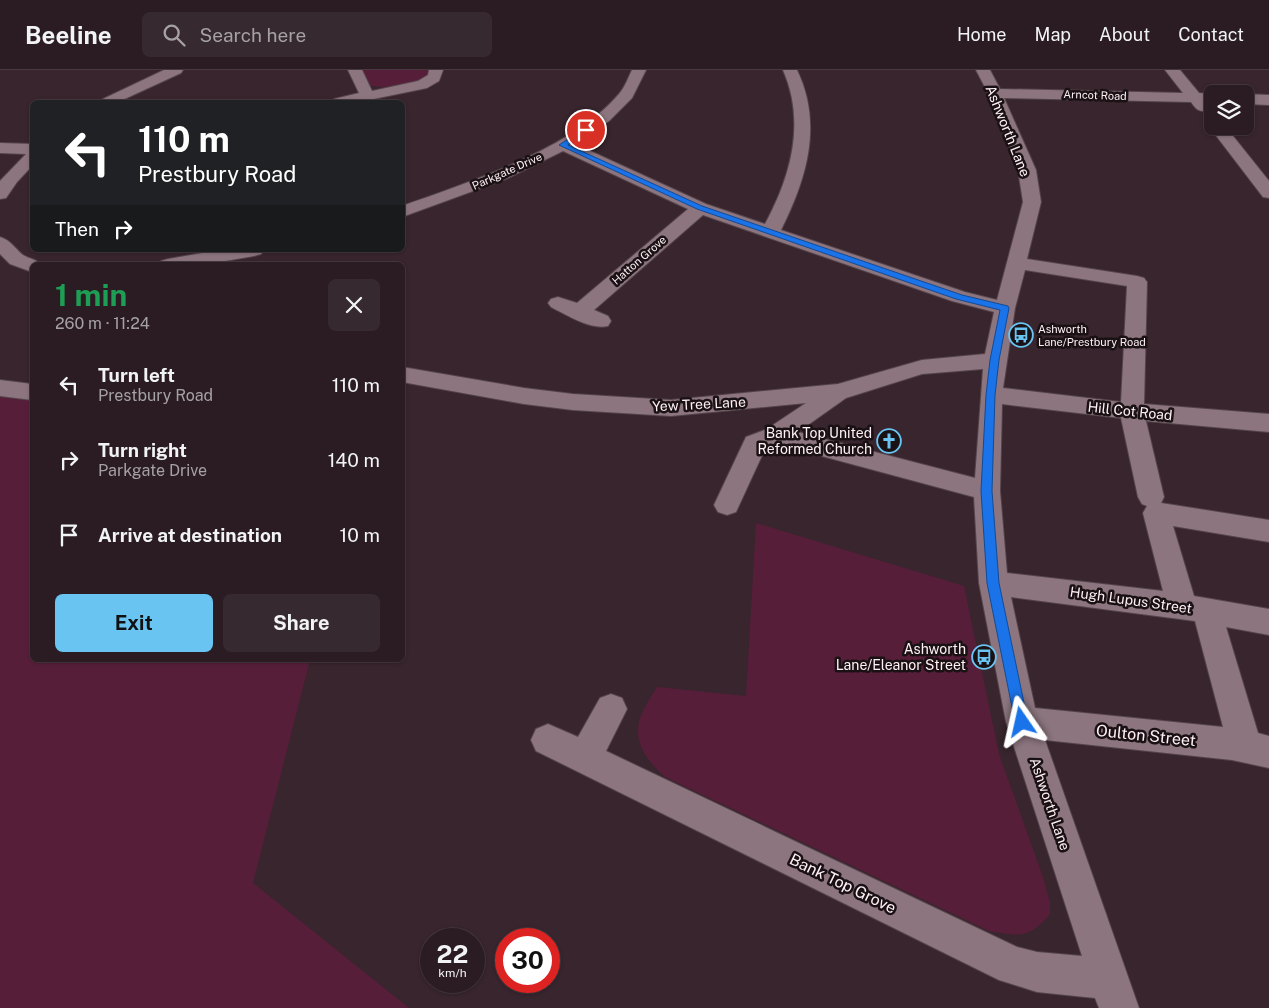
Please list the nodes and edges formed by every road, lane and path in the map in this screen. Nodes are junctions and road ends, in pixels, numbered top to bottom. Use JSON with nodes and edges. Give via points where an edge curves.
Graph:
{"nodes":[{"id":1,"x":176,"y":70,"type":"edge"},
{"id":2,"x":355,"y":70,"type":"edge"},
{"id":3,"x":436,"y":70,"type":"edge"},
{"id":4,"x":639,"y":70,"type":"edge"},
{"id":5,"x":790,"y":70,"type":"edge"},
{"id":6,"x":1172,"y":70,"type":"edge"},
{"id":7,"x":989,"y":81,"type":"edge"},
{"id":8,"x":367,"y":95,"type":"junction"},
{"id":9,"x":1195,"y":98,"type":"junction"},
{"id":10,"x":1204,"y":98,"type":"edge"},
{"id":11,"x":1254,"y":99,"type":"edge"},
{"id":12,"x":112,"y":100,"type":"edge"},
{"id":13,"x":347,"y":100,"type":"edge"},
{"id":14,"x":1269,"y":100,"type":"edge"},
{"id":15,"x":1204,"y":110,"type":"edge"},
{"id":16,"x":1224,"y":135,"type":"edge"},
{"id":17,"x":563,"y":145,"type":"junction"},
{"id":18,"x":0,"y":148,"type":"edge"},
{"id":19,"x":30,"y":149,"type":"edge"},
{"id":20,"x":30,"y":159,"type":"edge"},
{"id":21,"x":1269,"y":192,"type":"edge"},
{"id":22,"x":0,"y":194,"type":"edge"},
{"id":23,"x":700,"y":208,"type":"junction"},
{"id":24,"x":405,"y":211,"type":"edge"},
{"id":25,"x":770,"y":232,"type":"junction"},
{"id":26,"x":0,"y":243,"type":"edge"},
{"id":27,"x":243,"y":252,"type":"edge"},
{"id":28,"x":185,"y":262,"type":"edge"},
{"id":29,"x":1017,"y":263,"type":"junction"},
{"id":30,"x":30,"y":265,"type":"edge"},
{"id":31,"x":558,"y":303,"type":"dead end"},
{"id":32,"x":1005,"y":308,"type":"junction"},
{"id":33,"x":578,"y":312,"type":"junction"},
{"id":34,"x":600,"y":320,"type":"dead end"},
{"id":35,"x":994,"y":360,"type":"junction"},
{"id":36,"x":405,"y":375,"type":"edge"},
{"id":37,"x":0,"y":388,"type":"edge"},
{"id":38,"x":30,"y":392,"type":"edge"},
{"id":39,"x":840,"y":392,"type":"junction"},
{"id":40,"x":991,"y":395,"type":"junction"},
{"id":41,"x":1132,"y":412,"type":"junction"},
{"id":42,"x":1269,"y":424,"type":"edge"},
{"id":43,"x":776,"y":435,"type":"junction"},
{"id":44,"x":987,"y":491,"type":"junction"},
{"id":45,"x":1151,"y":497,"type":"dead end"},
{"id":46,"x":727,"y":505,"type":"dead end"},
{"id":47,"x":1269,"y":531,"type":"edge"},
{"id":48,"x":993,"y":583,"type":"junction"},
{"id":49,"x":1194,"y":608,"type":"junction"},
{"id":50,"x":1269,"y":622,"type":"edge"},
{"id":51,"x":611,"y":710,"type":"dead end"},
{"id":52,"x":1022,"y":722,"type":"junction"},
{"id":53,"x":548,"y":740,"type":"dead end"},
{"id":54,"x":1257,"y":749,"type":"edge"},
{"id":55,"x":585,"y":758,"type":"junction"},
{"id":56,"x":1114,"y":994,"type":"edge"}],
"edges":[{"from":1,"to":12,"type":"street"},
{"from":2,"to":8,"type":"street"},
{"from":3,"to":8,"type":"street","via":[[436,76],[422,85]]},
{"from":4,"to":17,"type":"street","name":"Parkgate Drive","via":[[627,96],[611,112]]},
{"from":5,"to":25,"type":"street","via":[[800,96],[803,137],[783,210]]},
{"from":6,"to":9,"type":"street"},
{"from":7,"to":9,"type":"street","name":"Arncot Road"},
{"from":7,"to":29,"type":"street","name":"Ashworth Lane","via":[[1027,170],[1032,202]]},
{"from":8,"to":13,"type":"street"},
{"from":9,"to":10,"type":"street","name":"Arncot Road"},
{"from":9,"to":15,"type":"street"},
{"from":11,"to":14,"type":"street"},
{"from":16,"to":21,"type":"street"},
{"from":17,"to":23,"type":"street"},
{"from":17,"to":24,"type":"street","name":"Parkgate Drive","via":[[503,174]]},
{"from":18,"to":19,"type":"street"},
{"from":20,"to":22,"type":"street"},
{"from":23,"to":25,"type":"street"},
{"from":23,"to":33,"type":"street","name":"Hatton Grove"},
{"from":25,"to":32,"type":"street","via":[[959,297]]},
{"from":26,"to":30,"type":"street","via":[[17,260]]},
{"from":27,"to":28,"type":"street"},
{"from":29,"to":32,"type":"street","name":"Ashworth Lane"},
{"from":29,"to":41,"type":"street","via":[[1137,282]]},
{"from":31,"to":33,"type":"street"},
{"from":32,"to":35,"type":"street","name":"Ashworth Lane"},
{"from":33,"to":34,"type":"street"},
{"from":35,"to":39,"type":"street","name":"Yew Tree Lane","via":[[922,367]]},
{"from":35,"to":40,"type":"street","name":"Ashworth Lane"},
{"from":36,"to":39,"type":"street","name":"Yew Tree Lane","via":[[524,396],[671,408]]},
{"from":37,"to":38,"type":"street"},
{"from":39,"to":43,"type":"street"},
{"from":40,"to":41,"type":"street","name":"Hill Cot Road"},
{"from":40,"to":44,"type":"street","name":"Ashworth Lane"},
{"from":41,"to":42,"type":"street","name":"Hill Cot Road"},
{"from":41,"to":45,"type":"street"},
{"from":43,"to":44,"type":"street"},
{"from":43,"to":46,"type":"street","via":[[755,443]]},
{"from":44,"to":48,"type":"street","name":"Ashworth Lane"},
{"from":47,"to":49,"type":"street","via":[[1156,513]]},
{"from":48,"to":49,"type":"street","name":"Hugh Lupus Street"},
{"from":48,"to":52,"type":"street","name":"Ashworth Lane"},
{"from":49,"to":50,"type":"street","name":"Hugh Lupus Street"},
{"from":49,"to":54,"type":"street"},
{"from":51,"to":55,"type":"street"},
{"from":52,"to":54,"type":"street","name":"Oulton Street"},
{"from":52,"to":56,"type":"street","name":"Ashworth Lane"},
{"from":53,"to":55,"type":"street","name":"Bank Top Grove"},
{"from":55,"to":56,"type":"street","name":"Bank Top Grove","via":[[1013,966]]}]}
